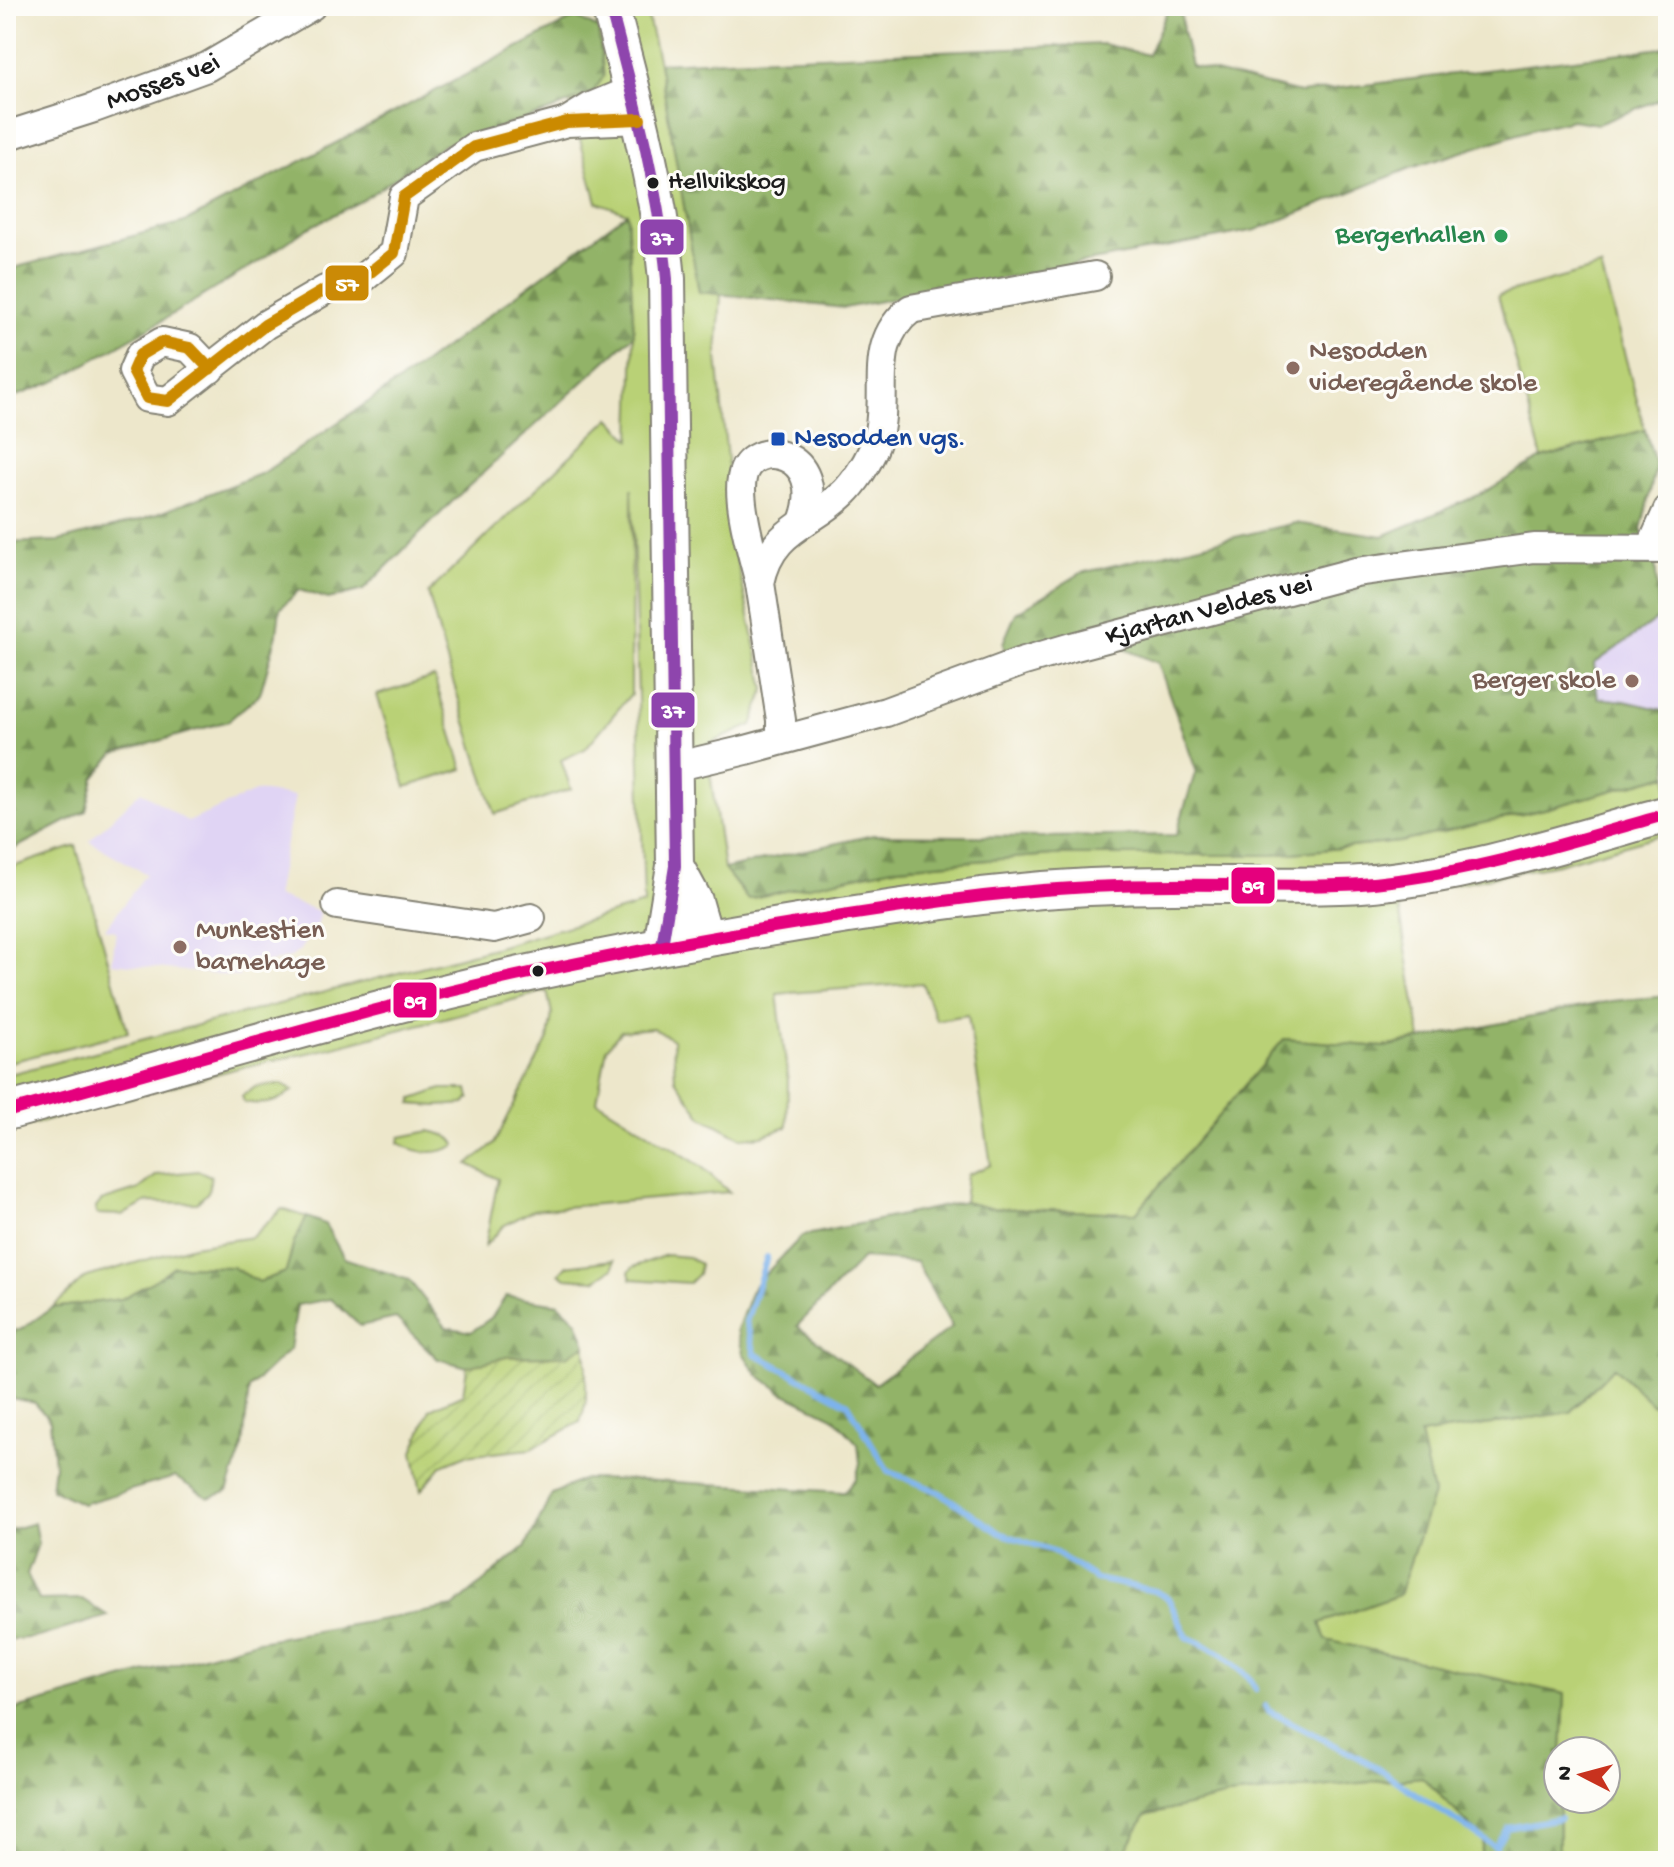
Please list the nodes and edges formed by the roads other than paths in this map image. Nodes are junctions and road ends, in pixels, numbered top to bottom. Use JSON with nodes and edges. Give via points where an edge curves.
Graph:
{"nodes":[{"id":1,"x":311,"y":6,"type":"edge"},
{"id":2,"x":610,"y":6,"type":"edge"},
{"id":3,"x":636,"y":105,"type":"junction"},
{"id":4,"x":6,"y":136,"type":"edge"},
{"id":5,"x":1095,"y":276,"type":"dead end"},
{"id":6,"x":210,"y":369,"type":"dead end"},
{"id":7,"x":803,"y":522,"type":"junction"},
{"id":8,"x":1662,"y":535,"type":"edge"},
{"id":9,"x":760,"y":583,"type":"junction"},
{"id":10,"x":781,"y":740,"type":"junction"},
{"id":11,"x":674,"y":767,"type":"junction"},
{"id":12,"x":1668,"y":814,"type":"edge"},
{"id":13,"x":337,"y":905,"type":"dead end"},
{"id":14,"x":531,"y":918,"type":"dead end"},
{"id":15,"x":683,"y":942,"type":"junction"},
{"id":16,"x":6,"y":1112,"type":"edge"}],
"edges":[{"from":1,"to":4,"type":"street","name":"Mosses vei","via":[[207,67]]},
{"from":2,"to":3,"type":"main road"},
{"from":3,"to":6,"type":"street","via":[[591,107],[567,122],[474,147],[404,197],[394,253],[363,278],[325,290],[265,325]]},
{"from":3,"to":11,"type":"main road","via":[[660,213],[667,279]]},
{"from":5,"to":7,"type":"street","via":[[942,302],[904,314],[888,333],[872,453],[844,493]]},
{"from":7,"to":9,"type":"street","via":[[776,544],[764,562]]},
{"from":7,"to":9,"type":"street","via":[[810,503],[806,477],[796,462],[768,455],[750,462],[742,474],[741,496]]},
{"from":8,"to":10,"type":"street","name":"Kjartan Veldes vei","via":[[1356,572],[1072,647],[886,712]]},
{"from":9,"to":10,"type":"street"},
{"from":10,"to":11,"type":"street","name":"Kjartan Veldes vei"},
{"from":11,"to":15,"type":"main road","via":[[675,866]]},
{"from":12,"to":15,"type":"main road","via":[[1486,863],[1394,880],[1040,890]]},
{"from":13,"to":14,"type":"street","via":[[494,928]]},
{"from":15,"to":16,"type":"main road","via":[[387,1007]]}]}
